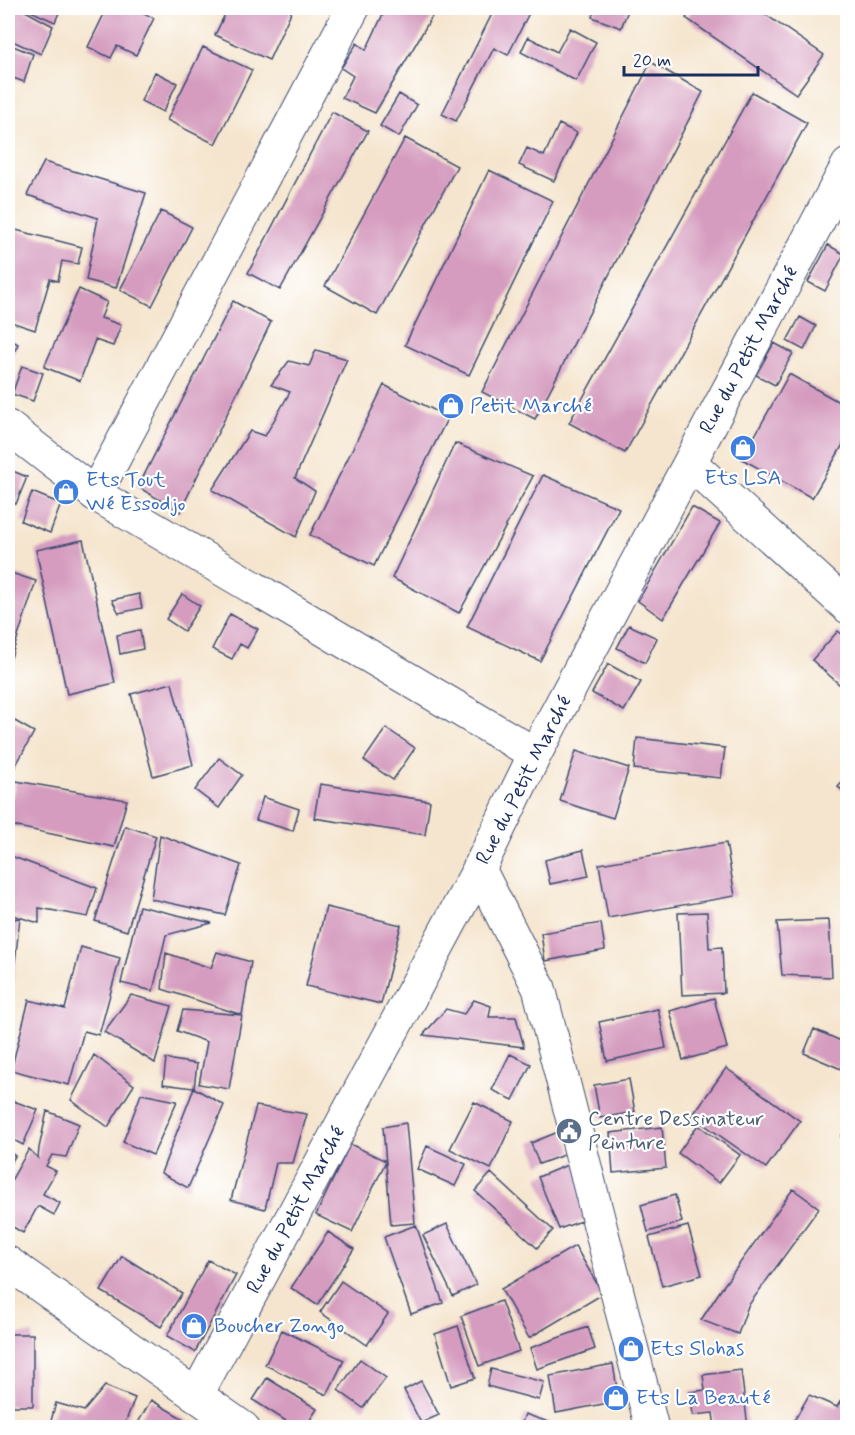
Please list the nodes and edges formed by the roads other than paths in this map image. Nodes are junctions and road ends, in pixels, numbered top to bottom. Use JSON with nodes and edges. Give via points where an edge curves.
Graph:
{"nodes":[{"id":1,"x":353,"y":8,"type":"edge"},
{"id":2,"x":848,"y":165,"type":"edge"},
{"id":3,"x":8,"y":427,"type":"edge"},
{"id":4,"x":690,"y":463,"type":"junction"},
{"id":5,"x":95,"y":494,"type":"junction"},
{"id":6,"x":848,"y":607,"type":"edge"},
{"id":7,"x":535,"y":754,"type":"junction"},
{"id":8,"x":479,"y":869,"type":"junction"},
{"id":9,"x":8,"y":1263,"type":"edge"},
{"id":10,"x":197,"y":1394,"type":"junction"},
{"id":11,"x":243,"y":1428,"type":"edge"},
{"id":12,"x":652,"y":1428,"type":"edge"}],
"edges":[{"from":1,"to":5,"type":"street"},
{"from":2,"to":4,"type":"street","name":"Rue du Petit Marché"},
{"from":3,"to":5,"type":"street"},
{"from":4,"to":6,"type":"street"},
{"from":4,"to":7,"type":"street","name":"Rue du Petit Marché"},
{"from":5,"to":7,"type":"street"},
{"from":7,"to":8,"type":"street","name":"Rue du Petit Marché"},
{"from":8,"to":10,"type":"street","name":"Rue du Petit Marché"},
{"from":8,"to":12,"type":"street","via":[[539,988]]},
{"from":9,"to":10,"type":"street"},
{"from":10,"to":11,"type":"street"}]}
